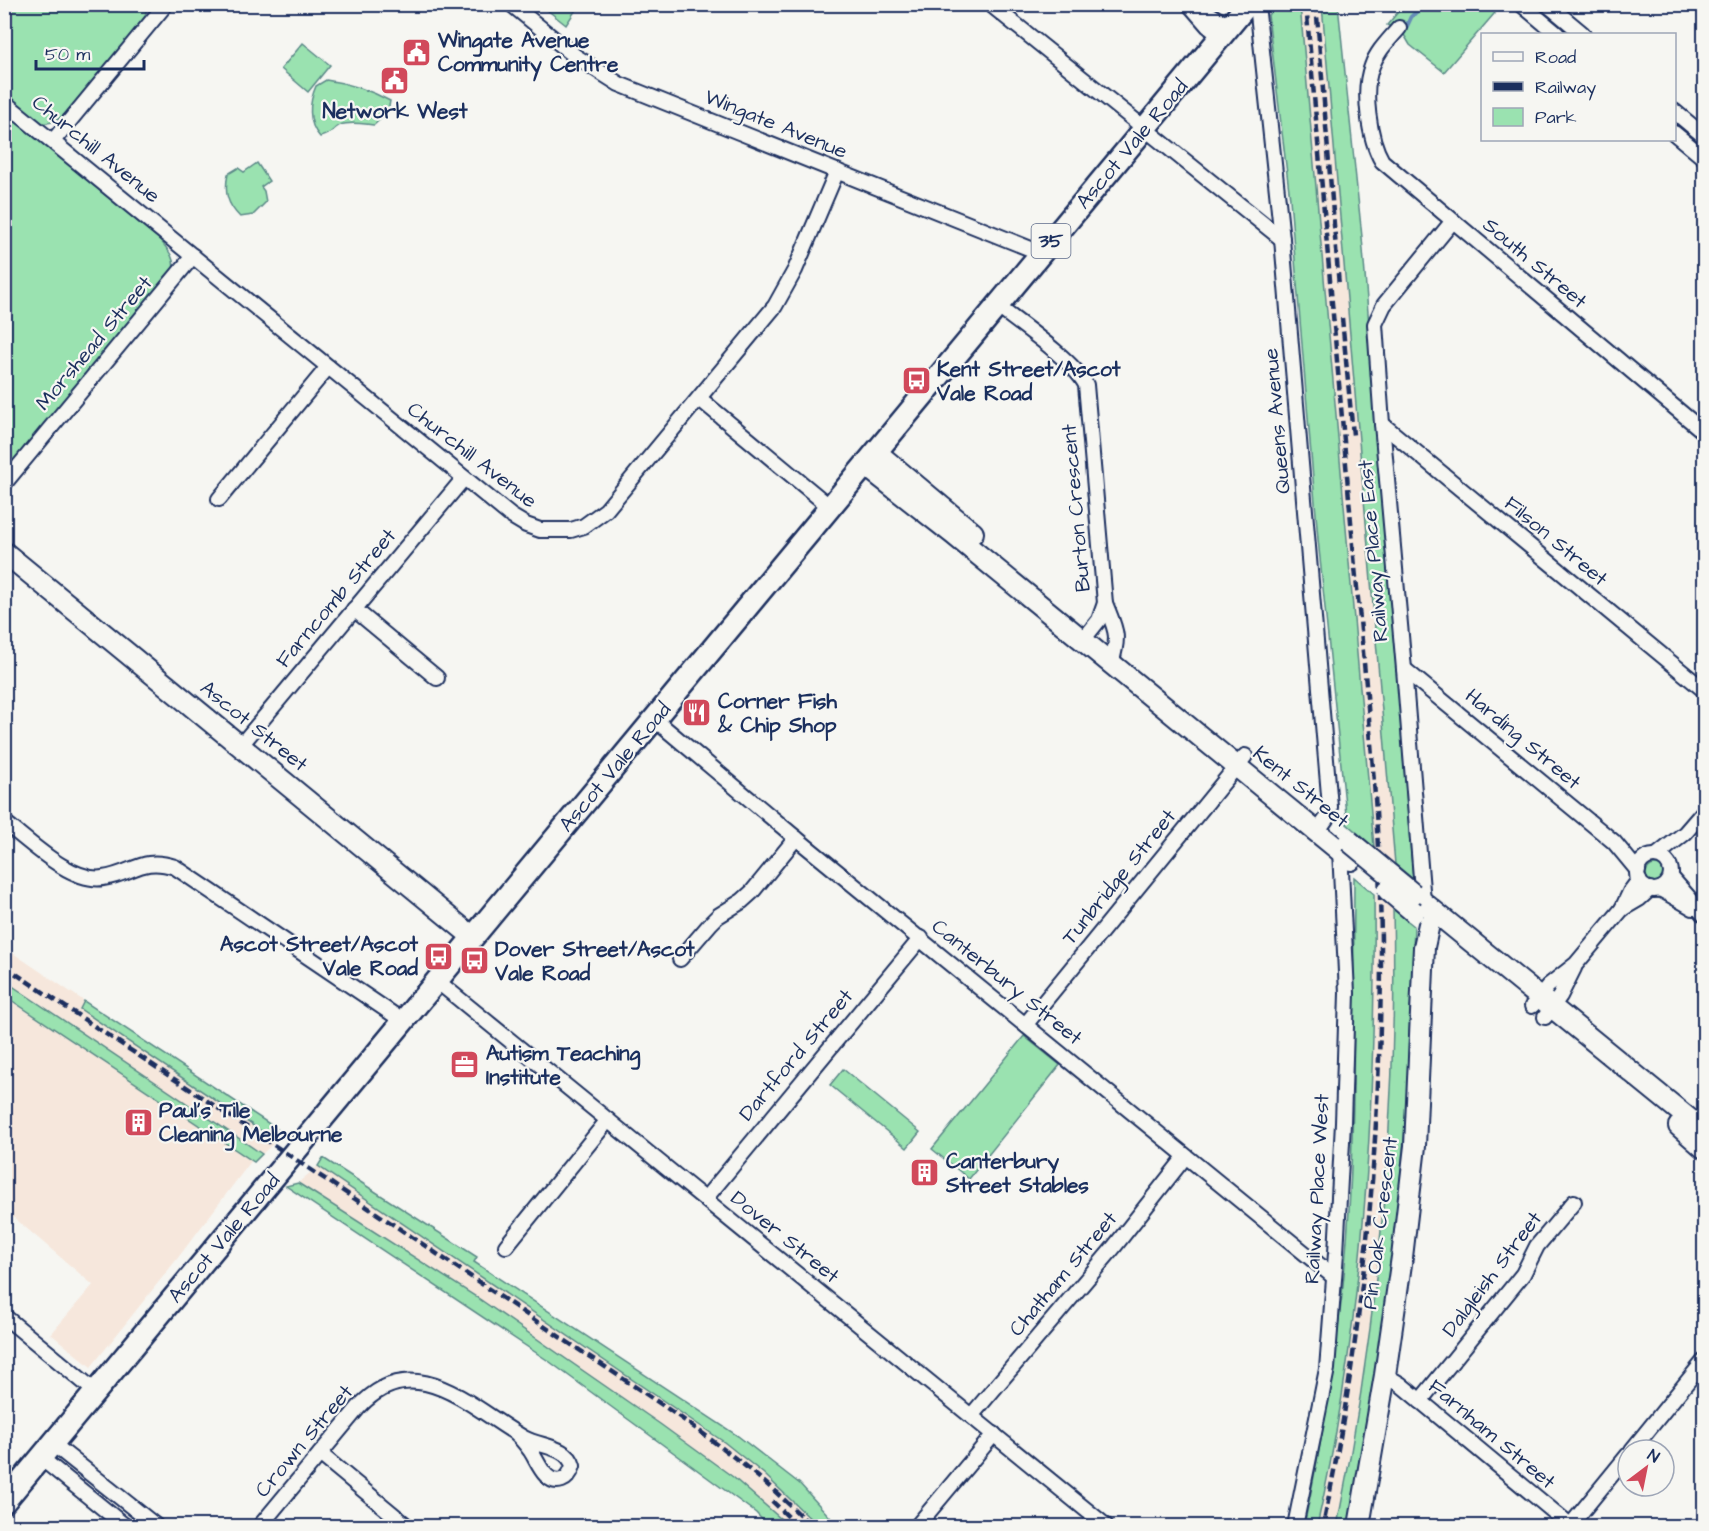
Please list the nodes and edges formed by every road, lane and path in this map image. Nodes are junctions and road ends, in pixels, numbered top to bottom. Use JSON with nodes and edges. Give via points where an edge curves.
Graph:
{"nodes":[{"id":1,"x":166,"y":4,"type":"edge"},
{"id":2,"x":511,"y":4,"type":"edge"},
{"id":3,"x":990,"y":4,"type":"edge"},
{"id":4,"x":1192,"y":4,"type":"edge"},
{"id":5,"x":1248,"y":4,"type":"edge"},
{"id":6,"x":1257,"y":4,"type":"edge"},
{"id":7,"x":1521,"y":4,"type":"edge"},
{"id":8,"x":1547,"y":4,"type":"edge"},
{"id":9,"x":1398,"y":28,"type":"dead end"},
{"id":10,"x":1226,"y":32,"type":"junction"},
{"id":11,"x":1556,"y":33,"type":"edge"},
{"id":12,"x":1582,"y":33,"type":"edge"},
{"id":13,"x":4,"y":102,"type":"edge"},
{"id":14,"x":1676,"y":113,"type":"edge"},
{"id":15,"x":1145,"y":129,"type":"junction"},
{"id":16,"x":1676,"y":135,"type":"edge"},
{"id":17,"x":1704,"y":136,"type":"edge"},
{"id":18,"x":53,"y":141,"type":"junction"},
{"id":19,"x":1704,"y":158,"type":"edge"},
{"id":20,"x":837,"y":171,"type":"junction"},
{"id":21,"x":1452,"y":222,"type":"junction"},
{"id":22,"x":1282,"y":239,"type":"junction"},
{"id":23,"x":1041,"y":253,"type":"junction"},
{"id":24,"x":193,"y":256,"type":"junction"},
{"id":25,"x":997,"y":306,"type":"junction"},
{"id":26,"x":328,"y":367,"type":"junction"},
{"id":27,"x":700,"y":399,"type":"junction"},
{"id":28,"x":1382,"y":424,"type":"junction"},
{"id":29,"x":1704,"y":432,"type":"edge"},
{"id":30,"x":870,"y":459,"type":"junction"},
{"id":31,"x":464,"y":478,"type":"junction"},
{"id":32,"x":4,"y":484,"type":"edge"},
{"id":33,"x":219,"y":499,"type":"dead end"},
{"id":34,"x":830,"y":507,"type":"junction"},
{"id":35,"x":4,"y":552,"type":"edge"},
{"id":36,"x":1105,"y":603,"type":"junction"},
{"id":37,"x":354,"y":609,"type":"junction"},
{"id":38,"x":1087,"y":635,"type":"junction"},
{"id":39,"x":1113,"y":657,"type":"junction"},
{"id":40,"x":1404,"y":669,"type":"junction"},
{"id":41,"x":437,"y":678,"type":"dead end"},
{"id":42,"x":1704,"y":690,"type":"edge"},
{"id":43,"x":654,"y":719,"type":"junction"},
{"id":44,"x":241,"y":745,"type":"junction"},
{"id":45,"x":1241,"y":761,"type":"junction"},
{"id":46,"x":1704,"y":811,"type":"edge"},
{"id":47,"x":4,"y":822,"type":"edge"},
{"id":48,"x":1321,"y":826,"type":"junction"},
{"id":49,"x":1685,"y":833,"type":"junction"},
{"id":50,"x":796,"y":838,"type":"junction"},
{"id":51,"x":1347,"y":850,"type":"junction"},
{"id":52,"x":1670,"y":871,"type":"junction"},
{"id":53,"x":1648,"y":874,"type":"junction"},
{"id":54,"x":1420,"y":908,"type":"junction"},
{"id":55,"x":1702,"y":914,"type":"edge"},
{"id":56,"x":473,"y":937,"type":"junction"},
{"id":57,"x":921,"y":938,"type":"junction"},
{"id":58,"x":680,"y":959,"type":"dead end"},
{"id":59,"x":436,"y":981,"type":"junction"},
{"id":60,"x":1543,"y":1006,"type":"junction"},
{"id":61,"x":403,"y":1021,"type":"junction"},
{"id":62,"x":1026,"y":1024,"type":"junction"},
{"id":63,"x":608,"y":1120,"type":"junction"},
{"id":64,"x":1704,"y":1131,"type":"edge"},
{"id":65,"x":1704,"y":1148,"type":"edge"},
{"id":66,"x":1185,"y":1157,"type":"junction"},
{"id":67,"x":705,"y":1199,"type":"junction"},
{"id":68,"x":1574,"y":1202,"type":"dead end"},
{"id":69,"x":506,"y":1246,"type":"dead end"},
{"id":70,"x":1334,"y":1277,"type":"junction"},
{"id":71,"x":4,"y":1316,"type":"edge"},
{"id":72,"x":1704,"y":1362,"type":"edge"},
{"id":73,"x":1385,"y":1376,"type":"junction"},
{"id":74,"x":96,"y":1392,"type":"junction"},
{"id":75,"x":1420,"y":1401,"type":"junction"},
{"id":76,"x":971,"y":1416,"type":"junction"},
{"id":77,"x":514,"y":1432,"type":"dead end"},
{"id":78,"x":994,"y":1434,"type":"junction"},
{"id":79,"x":1642,"y":1438,"type":"edge"},
{"id":80,"x":47,"y":1451,"type":"junction"},
{"id":81,"x":320,"y":1454,"type":"junction"},
{"id":82,"x":1616,"y":1470,"type":"edge"},
{"id":83,"x":4,"y":1502,"type":"edge"},
{"id":84,"x":1570,"y":1526,"type":"edge"},
{"id":85,"x":125,"y":1527,"type":"edge"},
{"id":86,"x":156,"y":1527,"type":"edge"},
{"id":87,"x":260,"y":1527,"type":"edge"},
{"id":88,"x":407,"y":1527,"type":"edge"},
{"id":89,"x":917,"y":1527,"type":"edge"},
{"id":90,"x":1106,"y":1527,"type":"edge"},
{"id":91,"x":1295,"y":1527,"type":"edge"},
{"id":92,"x":1359,"y":1527,"type":"edge"}],
"edges":[{"from":1,"to":18,"type":"street"},
{"from":2,"to":20,"type":"street","name":"Wingate Avenue","via":[[575,56],[619,84]]},
{"from":3,"to":15,"type":"street"},
{"from":4,"to":10,"type":"street"},
{"from":5,"to":10,"type":"main road","name":"Ascot Vale Road","number":"35"},
{"from":6,"to":22,"type":"street","name":"Queens Avenue"},
{"from":7,"to":11,"type":"street"},
{"from":8,"to":12,"type":"street"},
{"from":9,"to":21,"type":"street","name":"South Street","via":[[1371,68],[1367,88],[1372,140],[1382,161]]},
{"from":10,"to":15,"type":"main road","name":"Ascot Vale Road","number":"35"},
{"from":13,"to":18,"type":"street","name":"Churchill Avenue"},
{"from":14,"to":17,"type":"street"},
{"from":15,"to":22,"type":"street"},
{"from":15,"to":23,"type":"main road","name":"Ascot Vale Road","number":"35"},
{"from":16,"to":19,"type":"street"},
{"from":18,"to":24,"type":"street","name":"Churchill Avenue"},
{"from":20,"to":23,"type":"street","name":"Wingate Avenue"},
{"from":20,"to":27,"type":"street","name":"Churchill Avenue","via":[[784,292]]},
{"from":21,"to":28,"type":"street","name":"Railway Place East","via":[[1384,305],[1375,324]]},
{"from":21,"to":29,"type":"street","name":"South Street"},
{"from":22,"to":48,"type":"street","name":"Queens Avenue","via":[[1330,807]]},
{"from":23,"to":25,"type":"main road","name":"Ascot Vale Road","number":"35"},
{"from":24,"to":26,"type":"street","name":"Churchill Avenue"},
{"from":24,"to":32,"type":"street","name":"Morshead Street"},
{"from":25,"to":30,"type":"main road","name":"Ascot Vale Road","number":"35"},
{"from":25,"to":36,"type":"street","name":"Burton Crescent","via":[[1070,365],[1086,385]]},
{"from":26,"to":31,"type":"street","name":"Churchill Avenue"},
{"from":26,"to":33,"type":"street"},
{"from":27,"to":31,"type":"street","name":"Churchill Avenue","via":[[606,510],[571,530],[540,530],[526,525]]},
{"from":27,"to":34,"type":"street"},
{"from":28,"to":40,"type":"street","name":"Railway Place East"},
{"from":28,"to":42,"type":"street","name":"Filson Street"},
{"from":30,"to":34,"type":"main road","name":"Ascot Vale Road","number":"35"},
{"from":30,"to":38,"type":"street","name":"Kent Street"},
{"from":31,"to":37,"type":"street","name":"Farncomb Street"},
{"from":34,"to":43,"type":"main road","name":"Ascot Vale Road","number":"35"},
{"from":35,"to":44,"type":"street","name":"Ascot Street"},
{"from":36,"to":38,"type":"street","name":"Burton Crescent"},
{"from":36,"to":39,"type":"street","name":"Burton Crescent","via":[[1118,640]]},
{"from":37,"to":41,"type":"street"},
{"from":37,"to":44,"type":"street","name":"Farncomb Street"},
{"from":38,"to":39,"type":"street","name":"Kent Street"},
{"from":39,"to":45,"type":"street","name":"Kent Street"},
{"from":40,"to":53,"type":"street","name":"Harding Street"},
{"from":40,"to":54,"type":"street","name":"Railway Place East"},
{"from":43,"to":50,"type":"street","name":"Canterbury Street"},
{"from":43,"to":56,"type":"main road","name":"Ascot Vale Road","number":"35"},
{"from":44,"to":56,"type":"street","name":"Ascot Street"},
{"from":45,"to":48,"type":"street","name":"Kent Street"},
{"from":45,"to":62,"type":"street","name":"Tunbridge Street"},
{"from":46,"to":49,"type":"street"},
{"from":47,"to":61,"type":"street","via":[[82,876],[102,879],[144,864],[175,867]]},
{"from":48,"to":51,"type":"street","name":"Kent Street"},
{"from":49,"to":52,"type":"street"},
{"from":49,"to":53,"type":"street"},
{"from":50,"to":57,"type":"street","name":"Canterbury Street"},
{"from":50,"to":58,"type":"street","via":[[752,892],[718,916]]},
{"from":51,"to":54,"type":"street","name":"Kent Street","bridge":true},
{"from":51,"to":70,"type":"street","name":"Railway Place West","via":[[1347,993]]},
{"from":52,"to":53,"type":"street","name":"Harding Street","via":[[1664,859]]},
{"from":52,"to":53,"type":"street","via":[[1665,886]]},
{"from":52,"to":55,"type":"street","name":"Harding Street"},
{"from":53,"to":55,"type":"street","name":"Harding Street"},
{"from":53,"to":60,"type":"street","via":[[1639,899],[1622,909],[1576,964],[1548,987]]},
{"from":54,"to":60,"type":"street","name":"Kent Street"},
{"from":54,"to":73,"type":"street","name":"Pin Oak Crescent","via":[[1424,946],[1415,1146]]},
{"from":56,"to":59,"type":"main road","name":"Ascot Vale Road","number":"35"},
{"from":57,"to":62,"type":"street","name":"Canterbury Street"},
{"from":57,"to":67,"type":"street","name":"Dartford Street"},
{"from":59,"to":61,"type":"main road","name":"Ascot Vale Road","number":"35"},
{"from":59,"to":63,"type":"street","name":"Dover Street"},
{"from":60,"to":64,"type":"street","name":"Kent Street"},
{"from":60,"to":65,"type":"street","name":"Kent Street"},
{"from":61,"to":74,"type":"main road","name":"Ascot Vale Road","number":"35"},
{"from":62,"to":66,"type":"street","name":"Canterbury Street"},
{"from":63,"to":67,"type":"street","name":"Dover Street"},
{"from":63,"to":69,"type":"street"},
{"from":66,"to":70,"type":"street","name":"Canterbury Street"},
{"from":66,"to":76,"type":"street","name":"Chatham Street"},
{"from":67,"to":76,"type":"street","name":"Dover Street"},
{"from":68,"to":75,"type":"street","name":"Dalgleish Street","via":[[1537,1246],[1523,1274]]},
{"from":70,"to":91,"type":"street","name":"Railway Place West","via":[[1327,1370]]},
{"from":71,"to":74,"type":"street"},
{"from":72,"to":79,"type":"street"},
{"from":73,"to":75,"type":"street","name":"Farnham Street"},
{"from":73,"to":92,"type":"street","name":"Pin Oak Crescent"},
{"from":74,"to":80,"type":"main road","name":"Ascot Vale Road","number":"35"},
{"from":75,"to":84,"type":"street","name":"Farnham Street"},
{"from":76,"to":78,"type":"street","name":"Dover Street"},
{"from":77,"to":81,"type":"street","name":"Crown Street","via":[[444,1389],[413,1383],[392,1384],[367,1397]]},
{"from":78,"to":89,"type":"street"},
{"from":78,"to":90,"type":"street","name":"Dover Street"},
{"from":80,"to":83,"type":"main road","name":"Ascot Vale Road","number":"35"},
{"from":80,"to":85,"type":"street"},
{"from":80,"to":86,"type":"street"},
{"from":81,"to":87,"type":"street","name":"Crown Street"},
{"from":81,"to":88,"type":"street"},
{"from":82,"to":84,"type":"street"}]}
